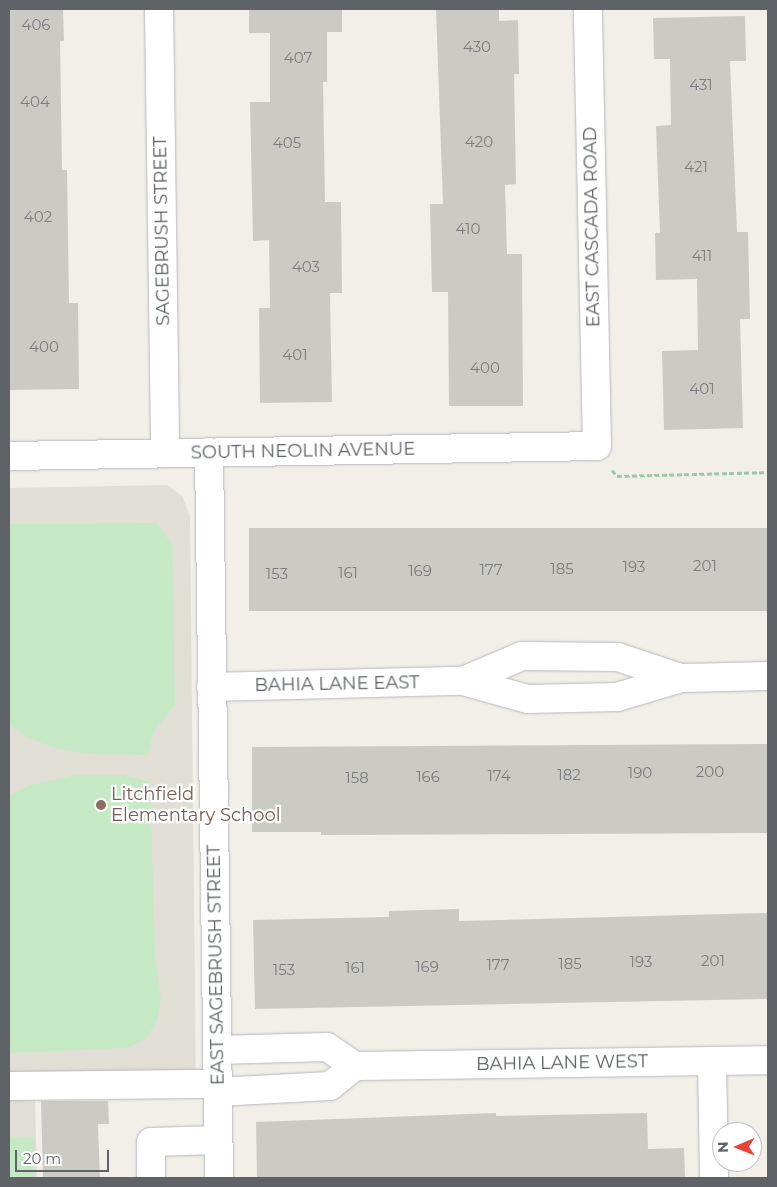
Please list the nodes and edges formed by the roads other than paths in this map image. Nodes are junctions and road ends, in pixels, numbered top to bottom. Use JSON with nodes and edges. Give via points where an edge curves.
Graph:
{"nodes":[{"id":1,"x":159,"y":9,"type":"edge"},
{"id":2,"x":588,"y":9,"type":"edge"},
{"id":3,"x":596,"y":446,"type":"joint"},
{"id":4,"x":209,"y":452,"type":"junction"},
{"id":5,"x":165,"y":453,"type":"junction"},
{"id":6,"x":9,"y":456,"type":"edge"},
{"id":7,"x":768,"y":676,"type":"edge"},
{"id":8,"x":681,"y":678,"type":"junction"},
{"id":9,"x":463,"y":681,"type":"junction"},
{"id":10,"x":211,"y":687,"type":"junction"},
{"id":11,"x":217,"y":1050,"type":"junction"},
{"id":12,"x":768,"y":1060,"type":"edge"},
{"id":13,"x":712,"y":1061,"type":"junction"},
{"id":14,"x":355,"y":1066,"type":"junction"},
{"id":15,"x":9,"y":1086,"type":"edge"},
{"id":16,"x":217,"y":1088,"type":"junction"},
{"id":17,"x":218,"y":1140,"type":"junction"},
{"id":18,"x":151,"y":1178,"type":"edge"},
{"id":19,"x":219,"y":1178,"type":"edge"},
{"id":20,"x":714,"y":1178,"type":"edge"}],
"edges":[{"from":1,"to":5,"type":"street","name":"SAGEBRUSH STREET"},
{"from":2,"to":3,"type":"street","name":"EAST CASCADA ROAD"},
{"from":3,"to":4,"type":"street","name":"SOUTH NEOLIN AVENUE"},
{"from":4,"to":5,"type":"street","name":"SOUTH NEOLIN AVENUE"},
{"from":4,"to":10,"type":"street","name":"EAST SAGEBRUSH STREET"},
{"from":5,"to":6,"type":"street","name":"SOUTH NEOLIN AVENUE"},
{"from":7,"to":8,"type":"street","name":"BAHIA LANE EAST"},
{"from":8,"to":9,"type":"street","name":"BAHIA LANE EAST","via":[[618,697],[538,699]]},
{"from":8,"to":9,"type":"street","name":"BAHIA LANE EAST","via":[[618,657],[522,656]]},
{"from":9,"to":10,"type":"street","name":"BAHIA LANE EAST"},
{"from":10,"to":11,"type":"street","name":"EAST SAGEBRUSH STREET"},
{"from":11,"to":14,"type":"street","via":[[327,1047]]},
{"from":11,"to":16,"type":"street","name":"EAST SAGEBRUSH STREET"},
{"from":12,"to":13,"type":"street","name":"BAHIA LANE WEST"},
{"from":13,"to":14,"type":"street","name":"BAHIA LANE WEST"},
{"from":13,"to":20,"type":"street"},
{"from":14,"to":16,"type":"street","via":[[330,1086]]},
{"from":15,"to":16,"type":"street"},
{"from":16,"to":17,"type":"street","name":"EAST SAGEBRUSH STREET"},
{"from":17,"to":18,"type":"street","via":[[151,1142]]},
{"from":17,"to":19,"type":"street","name":"EAST SAGEBRUSH STREET"}]}
